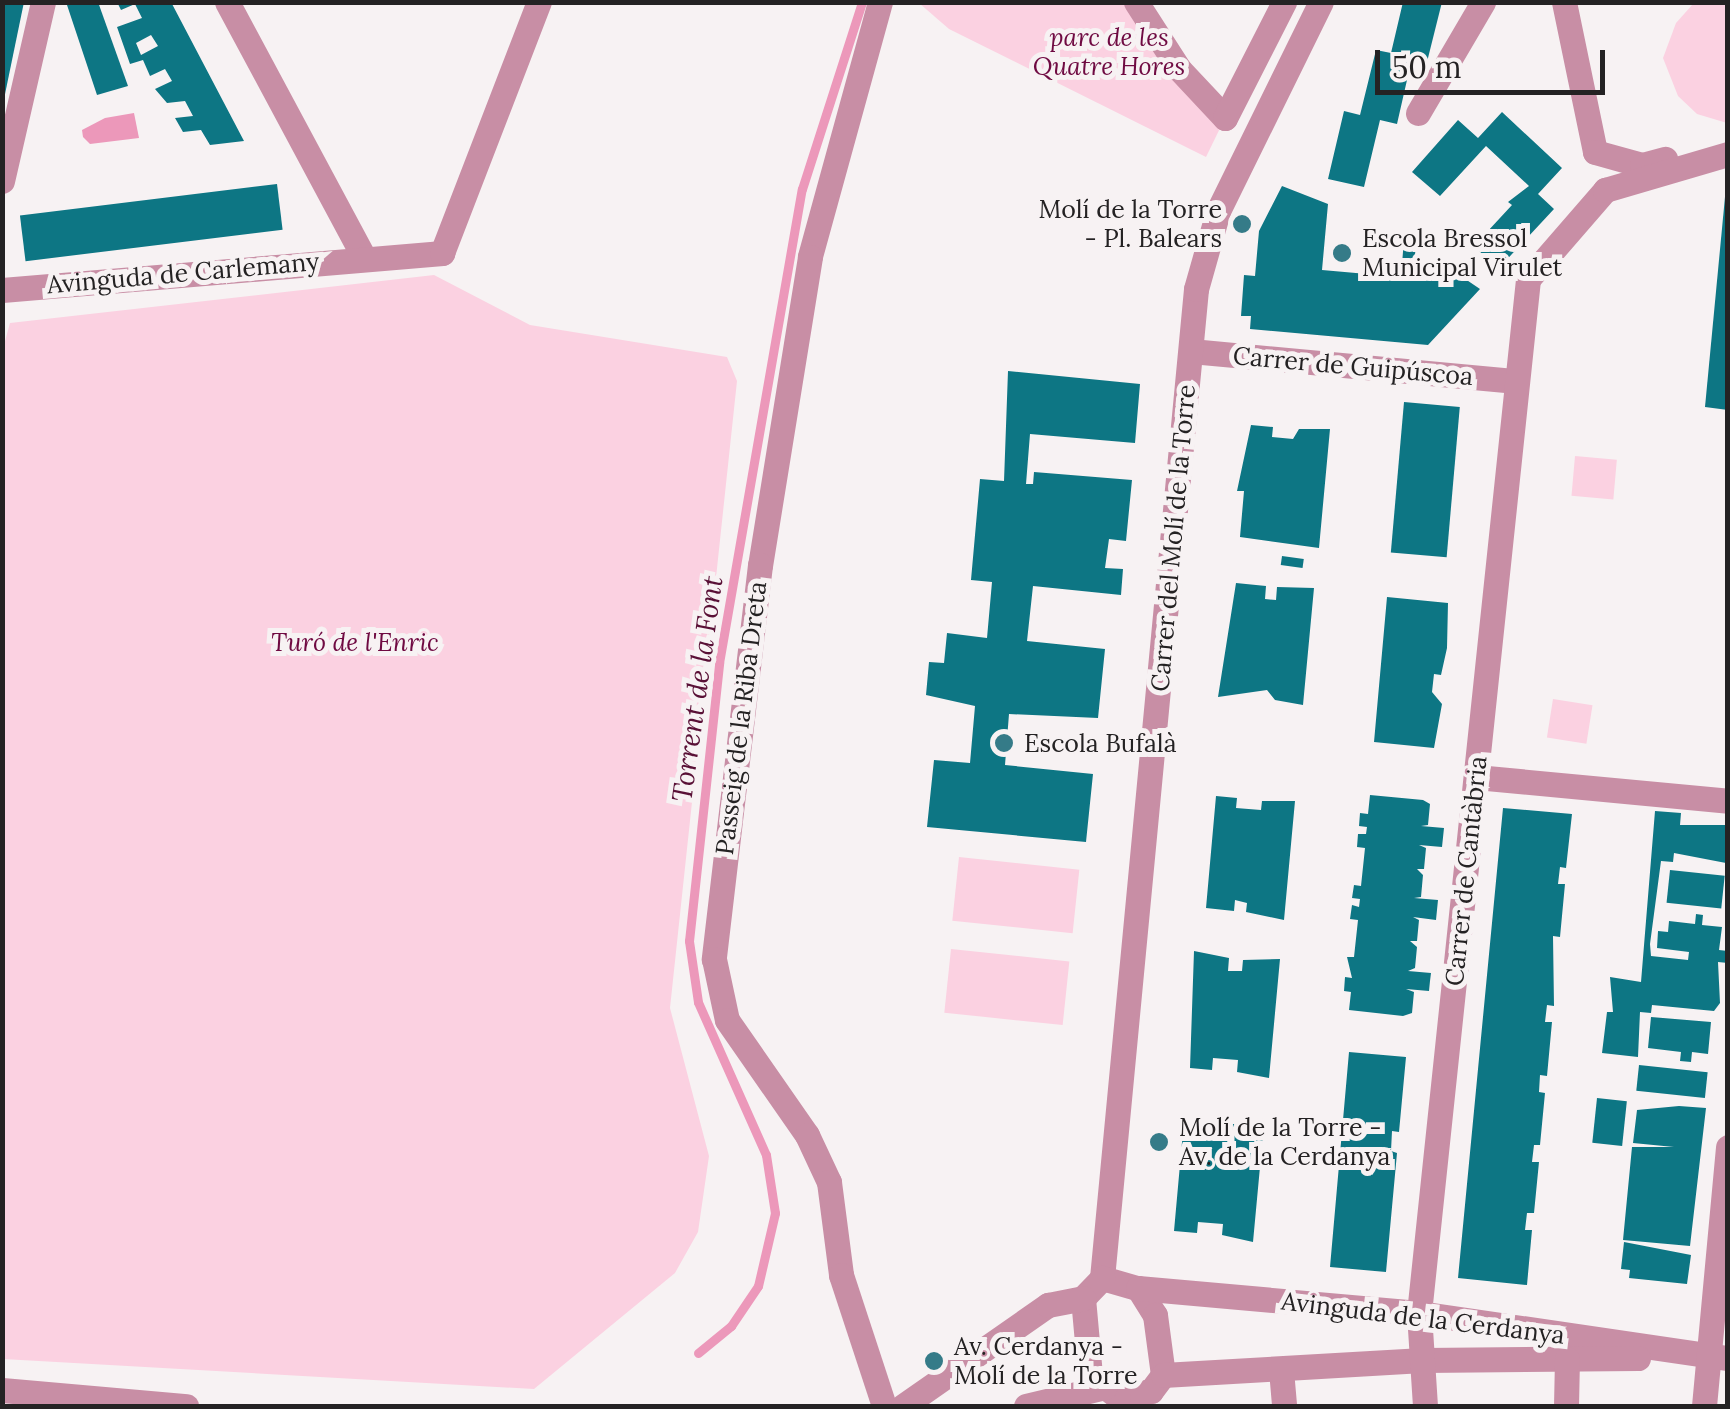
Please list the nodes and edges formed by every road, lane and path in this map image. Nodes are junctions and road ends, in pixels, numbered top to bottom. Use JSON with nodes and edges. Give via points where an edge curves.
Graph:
{"nodes":[{"id":1,"x":43,"y":2,"type":"edge"},
{"id":2,"x":227,"y":2,"type":"edge"},
{"id":3,"x":539,"y":2,"type":"edge"},
{"id":4,"x":880,"y":2,"type":"edge"},
{"id":5,"x":1136,"y":2,"type":"edge"},
{"id":6,"x":1284,"y":2,"type":"edge"},
{"id":7,"x":1321,"y":2,"type":"edge"},
{"id":8,"x":1483,"y":2,"type":"edge"},
{"id":9,"x":1547,"y":2,"type":"edge"},
{"id":10,"x":1564,"y":2,"type":"edge"},
{"id":11,"x":1418,"y":113,"type":"dead end"},
{"id":12,"x":1728,"y":142,"type":"edge"},
{"id":13,"x":1728,"y":154,"type":"edge"},
{"id":14,"x":4,"y":166,"type":"edge"},
{"id":15,"x":1605,"y":190,"type":"junction"},
{"id":16,"x":363,"y":256,"type":"junction"},
{"id":17,"x":2,"y":290,"type":"edge"},
{"id":18,"x":1191,"y":351,"type":"junction"},
{"id":19,"x":1514,"y":381,"type":"junction"},
{"id":20,"x":1476,"y":777,"type":"junction"},
{"id":21,"x":1728,"y":801,"type":"edge"},
{"id":22,"x":1728,"y":1147,"type":"edge"},
{"id":23,"x":1102,"y":1278,"type":"junction"},
{"id":24,"x":1138,"y":1288,"type":"junction"},
{"id":25,"x":1083,"y":1298,"type":"junction"},
{"id":26,"x":1419,"y":1314,"type":"junction"},
{"id":27,"x":1718,"y":1357,"type":"edge"},
{"id":28,"x":1567,"y":1359,"type":"junction"},
{"id":29,"x":1423,"y":1360,"type":"junction"},
{"id":30,"x":1280,"y":1370,"type":"junction"},
{"id":31,"x":1163,"y":1375,"type":"junction"},
{"id":32,"x":2,"y":1390,"type":"edge"},
{"id":33,"x":49,"y":1393,"type":"junction"},
{"id":34,"x":1119,"y":1397,"type":"edge"},
{"id":35,"x":2,"y":1401,"type":"edge"},
{"id":36,"x":186,"y":1406,"type":"edge"},
{"id":37,"x":884,"y":1406,"type":"edge"},
{"id":38,"x":903,"y":1406,"type":"edge"},
{"id":39,"x":1026,"y":1406,"type":"edge"},
{"id":40,"x":1284,"y":1406,"type":"edge"},
{"id":41,"x":1425,"y":1406,"type":"edge"},
{"id":42,"x":1566,"y":1406,"type":"edge"},
{"id":43,"x":1704,"y":1406,"type":"edge"}],
"edges":[{"from":1,"to":14,"type":"street"},
{"from":2,"to":16,"type":"street"},
{"from":3,"to":16,"type":"street","name":"Avinguda de Carlemany","via":[[442,253]]},
{"from":4,"to":37,"type":"street","name":"Passeig de la Riba Dreta","via":[[810,257],[760,565],[714,959],[727,1020],[806,1135],[829,1182],[840,1275]]},
{"from":5,"to":6,"type":"street","via":[[1179,69],[1225,118]]},
{"from":7,"to":18,"type":"street","name":"Carrer del Molí de la Torre","via":[[1218,211],[1196,289]]},
{"from":8,"to":11,"type":"street"},
{"from":9,"to":15,"type":"street","via":[[1578,139]]},
{"from":10,"to":12,"type":"street","via":[[1594,152],[1642,165]]},
{"from":13,"to":15,"type":"street"},
{"from":15,"to":19,"type":"street","name":"Carrer de Cantàbria","via":[[1528,279]]},
{"from":16,"to":17,"type":"street","name":"Avinguda de Carlemany"},
{"from":18,"to":19,"type":"street","name":"Carrer de Guipúscoa"},
{"from":18,"to":23,"type":"street","name":"Carrer del Molí de la Torre"},
{"from":19,"to":20,"type":"street","name":"Carrer de Cantàbria"},
{"from":20,"to":21,"type":"street"},
{"from":20,"to":26,"type":"street","name":"Carrer de Cantàbria"},
{"from":22,"to":27,"type":"street"},
{"from":23,"to":24,"type":"street"},
{"from":23,"to":25,"type":"street"},
{"from":24,"to":26,"type":"street","name":"Avinguda de la Cerdanya"},
{"from":24,"to":31,"type":"street","via":[[1155,1316]]},
{"from":25,"to":34,"type":"street","via":[[1090,1375]]},
{"from":25,"to":38,"type":"street","via":[[1048,1305]]},
{"from":26,"to":27,"type":"street","name":"Avinguda de la Cerdanya"},
{"from":26,"to":29,"type":"street","name":"Carrer de Cantàbria"},
{"from":27,"to":28,"type":"street","name":"Avinguda de la Cerdanya"},
{"from":27,"to":43,"type":"street"},
{"from":28,"to":29,"type":"street","name":"Avinguda de la Cerdanya"},
{"from":28,"to":42,"type":"street"},
{"from":29,"to":30,"type":"street","name":"Avinguda de la Cerdanya"},
{"from":29,"to":41,"type":"street","name":"Carrer de Cantàbria"},
{"from":30,"to":31,"type":"street","name":"Avinguda de la Cerdanya"},
{"from":30,"to":40,"type":"street"},
{"from":31,"to":34,"type":"street","via":[[1151,1391]]},
{"from":32,"to":33,"type":"street"},
{"from":33,"to":35,"type":"street"},
{"from":33,"to":36,"type":"street"},
{"from":34,"to":39,"type":"street"}]}
